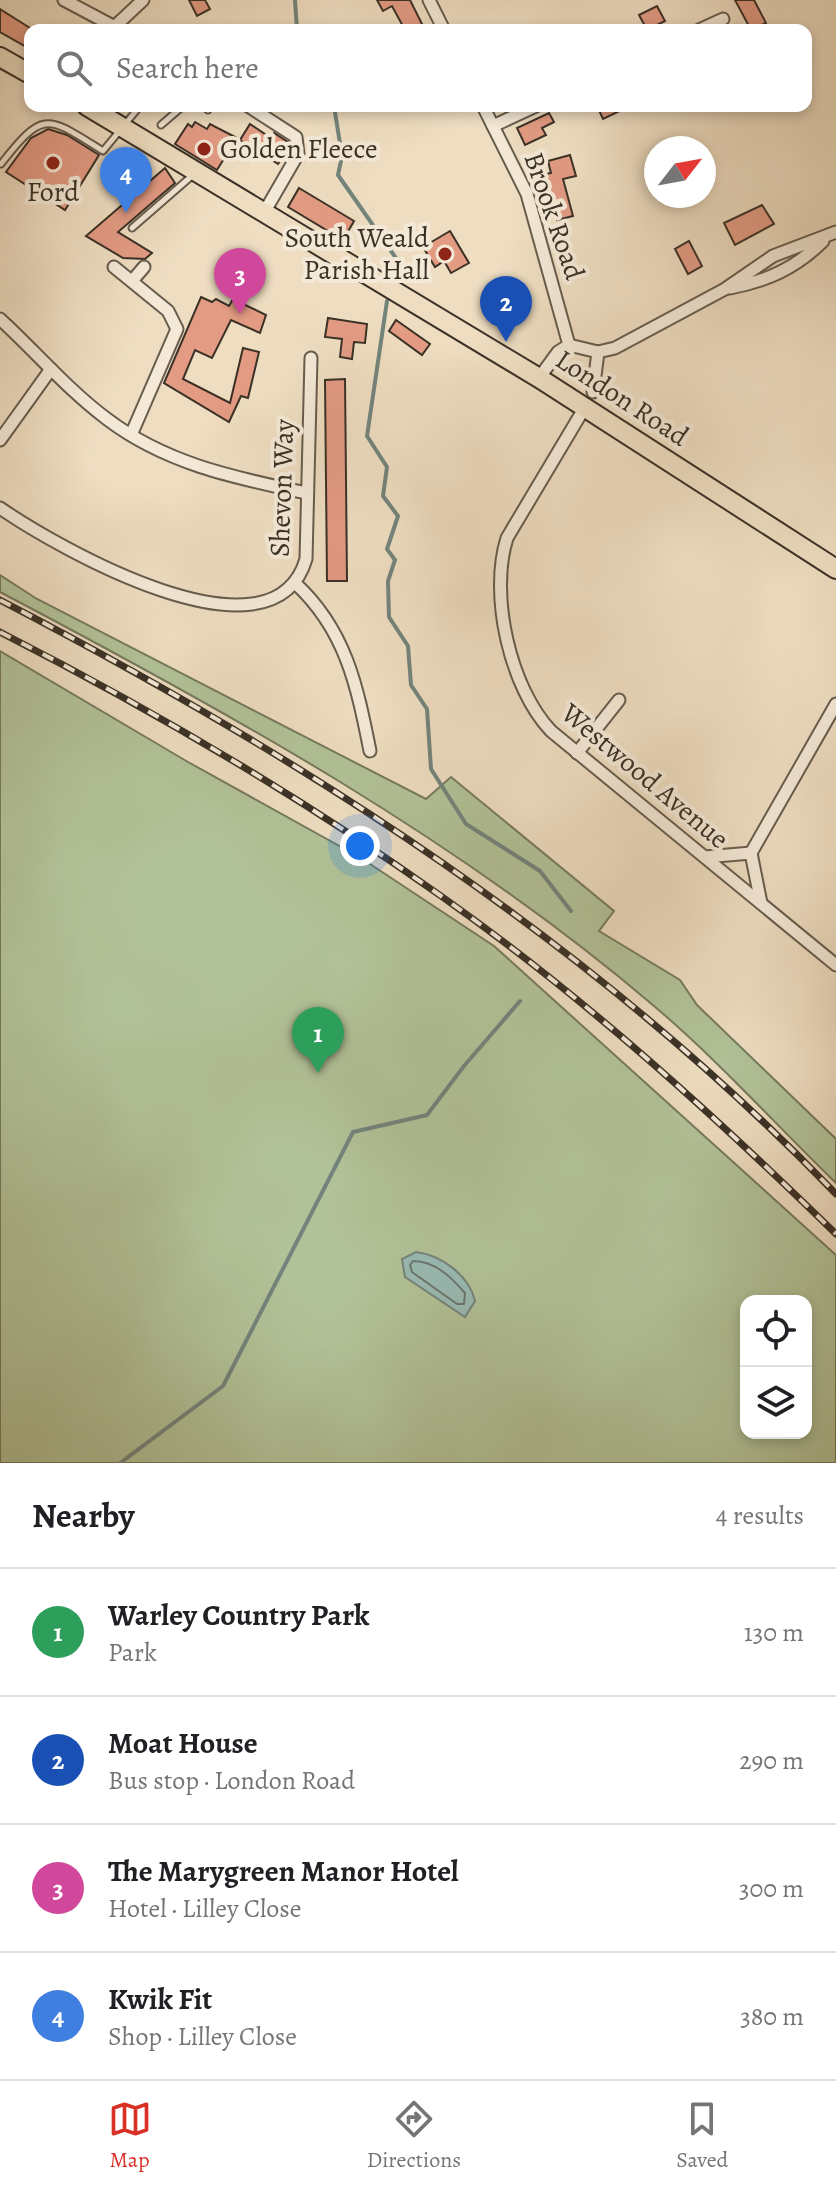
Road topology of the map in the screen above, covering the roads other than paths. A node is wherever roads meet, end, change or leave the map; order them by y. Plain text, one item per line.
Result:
1 (64, 0) edge
2 (143, 0) edge
3 (429, 0) edge
4 (723, 19) dead end
5 (105, 24) edge
6 (116, 24) edge
7 (441, 24) edge
8 (712, 24) edge
9 (0, 57) edge
10 (24, 71) edge
11 (98, 112) edge
12 (134, 112) edge
13 (176, 112) edge
14 (257, 112) edge
15 (486, 112) edge
16 (523, 112) edge
17 (121, 125) junction
18 (161, 125) dead end
19 (493, 126) junction
20 (1, 164) edge
21 (197, 170) junction
22 (265, 211) junction
23 (132, 228) dead end
24 (831, 235) edge
25 (114, 267) dead end
26 (144, 267) dead end
27 (132, 281) junction
28 (725, 289) junction
29 (0, 319) edge
30 (569, 345) junction
31 (598, 352) junction
32 (311, 358) dead end
33 (51, 369) junction
34 (539, 378) junction
35 (589, 399) junction
36 (131, 435) junction
37 (0, 440) edge
38 (306, 493) junction
39 (0, 508) edge
40 (836, 569) edge
41 (295, 583) junction
42 (619, 700) dead end
43 (836, 704) edge
44 (370, 751) dead end
45 (577, 753) junction
46 (751, 853) junction
47 (705, 857) junction
48 (761, 903) junction
49 (834, 959) edge

1 - 5 street
2 - 6 street
3 - 7 street
4 - 8 street
9 - 10 main road
11 - 17 main road, London Road
12 - 17 lane
13 - 18 lane
14 - 22 street
15 - 19 street, Brook Road
16 - 19 street
17 - 20 lane
17 - 21 main road, London Road
19 - 30 street, Brook Road
21 - 22 main road, London Road
21 - 23 lane
22 - 34 main road, London Road
24 - 28 street
24 - 28 street
25 - 27 street
26 - 27 street
27 - 36 street
28 - 31 street
29 - 33 street
30 - 31 street
30 - 34 street
31 - 35 street
32 - 38 street, Shevon Way
33 - 36 street
33 - 37 street
34 - 35 main road, London Road
35 - 40 main road, London Road
35 - 45 street, Westwood Avenue
36 - 38 street
38 - 41 street, Shevon Way
39 - 41 street, Shevon Way
41 - 44 street
42 - 45 street
43 - 46 street
45 - 47 street, Westwood Avenue
46 - 47 street
46 - 48 street
47 - 48 street, Westwood Avenue
48 - 49 street, Westwood Avenue

